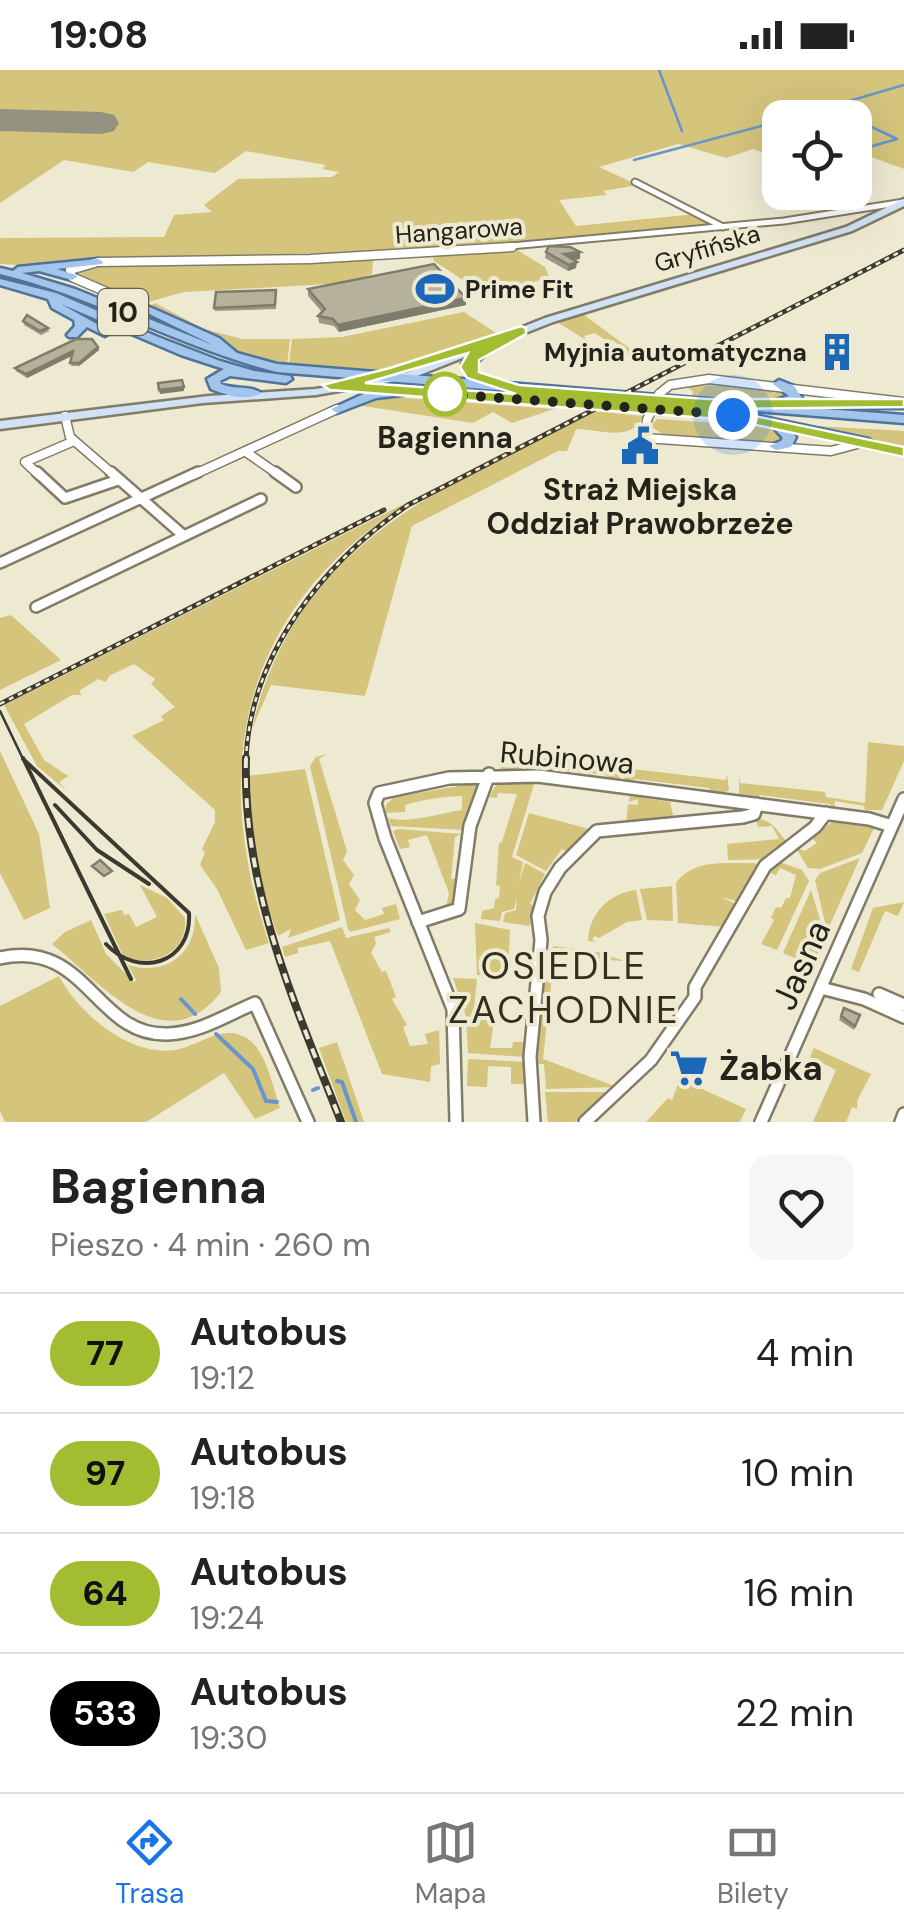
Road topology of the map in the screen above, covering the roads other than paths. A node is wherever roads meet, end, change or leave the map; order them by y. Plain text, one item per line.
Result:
1 (635, 182) dead end
2 (904, 202) edge
3 (872, 208) edge
4 (859, 210) joint
5 (874, 218) junction
6 (723, 227) junction
7 (98, 262) junction
8 (34, 269) junction
9 (0, 270) edge
10 (72, 277) junction
11 (0, 282) edge
12 (52, 295) junction
13 (141, 307) joint
14 (80, 319) junction
15 (128, 329) junction
16 (521, 331) junction
17 (105, 332) dead end
18 (73, 335) edge
19 (128, 344) dead end
20 (490, 346) junction
21 (244, 360) junction
22 (369, 378) junction
23 (286, 379) junction
24 (390, 380) junction
25 (779, 384) junction
26 (330, 385) junction
27 (356, 387) junction
28 (518, 390) junction
29 (406, 391) junction
30 (814, 392) junction
31 (254, 394) junction
32 (796, 398) junction
33 (204, 400) junction
34 (904, 403) edge
35 (707, 404) junction
36 (777, 404) junction
37 (337, 410) joint
38 (733, 415) junction
39 (65, 416) junction
40 (904, 419) edge
41 (769, 422) junction
42 (0, 424) edge
43 (904, 428) edge
44 (74, 440) junction
45 (868, 444) junction
46 (776, 446) junction
47 (246, 452) junction
48 (904, 452) edge
49 (118, 480) junction
50 (296, 487) dead end
51 (141, 499) junction
52 (261, 499) dead end
53 (184, 536) junction
54 (0, 562) edge
55 (36, 607) dead end
56 (490, 774) junction
57 (904, 798) edge
58 (757, 804) junction
59 (826, 813) junction
60 (891, 828) junction
61 (904, 836) edge
62 (418, 922) junction
63 (540, 930) joint
64 (6, 956) edge
65 (821, 988) junction
66 (879, 994) dead end
67 (904, 1005) edge
68 (904, 1017) edge
69 (904, 1114) edge
70 (308, 1122) edge
71 (456, 1122) edge
72 (534, 1122) edge
73 (585, 1122) edge
74 (761, 1122) edge
75 (900, 1122) edge

1 - 6 street
2 - 3 street, Hangarowa
2 - 5 street, Gryfińska
4 - 5 street
4 - 6 street, Hangarowa
5 - 16 street, Gryfińska
6 - 7 street, Hangarowa
7 - 8 main road
7 - 10 street, Hangarowa
8 - 9 main road
8 - 10 main road
9 - 21 main road, 10
10 - 13 street
11 - 12 main road, 10
12 - 14 main road
12 - 15 main road, 10
13 - 21 main road
14 - 17 main road
14 - 18 main road
15 - 19 main road
15 - 23 main road, 10
16 - 20 street, Gryfińska
16 - 22 street, Gryfińska
20 - 24 street, Gryfińska
20 - 28 main road
21 - 22 main road, 10
22 - 24 main road, 10
22 - 26 street, Gryfińska
23 - 26 main road, 10
23 - 31 main road
24 - 27 street, Gryfińska
24 - 28 main road, 10
25 - 30 street
25 - 32 main road
25 - 46 street, bridge
26 - 27 main road, 10
26 - 31 street, Gryfińska
27 - 29 main road, 10
27 - 33 street, Gryfińska
28 - 35 main road, 10
29 - 37 main road
29 - 38 main road, 10
30 - 32 main road
30 - 34 street
31 - 33 street, Gryfińska
32 - 36 main road
33 - 39 street, Gryfińska
34 - 36 main road
35 - 36 main road
35 - 40 main road, 10
37 - 47 street
38 - 41 main road
38 - 43 main road, 10
39 - 42 street, Gryfińska
39 - 44 street
41 - 45 main road
41 - 46 main road
44 - 49 street
44 - 49 street
45 - 46 street
45 - 48 street
47 - 50 street
47 - 51 street
49 - 51 street
51 - 53 street
51 - 54 street
52 - 53 street
53 - 55 street
56 - 58 street, Rubinowa
56 - 62 street
56 - 62 street, Rubinowa
57 - 60 street, Jasna
58 - 59 street, Rubinowa
58 - 63 street, Rubinowa
59 - 60 street, Rubinowa
59 - 73 street
60 - 61 street
60 - 65 street, Jasna
62 - 71 street
63 - 72 street
64 - 70 street
65 - 68 street
65 - 74 street, Jasna
66 - 67 street
69 - 75 street

